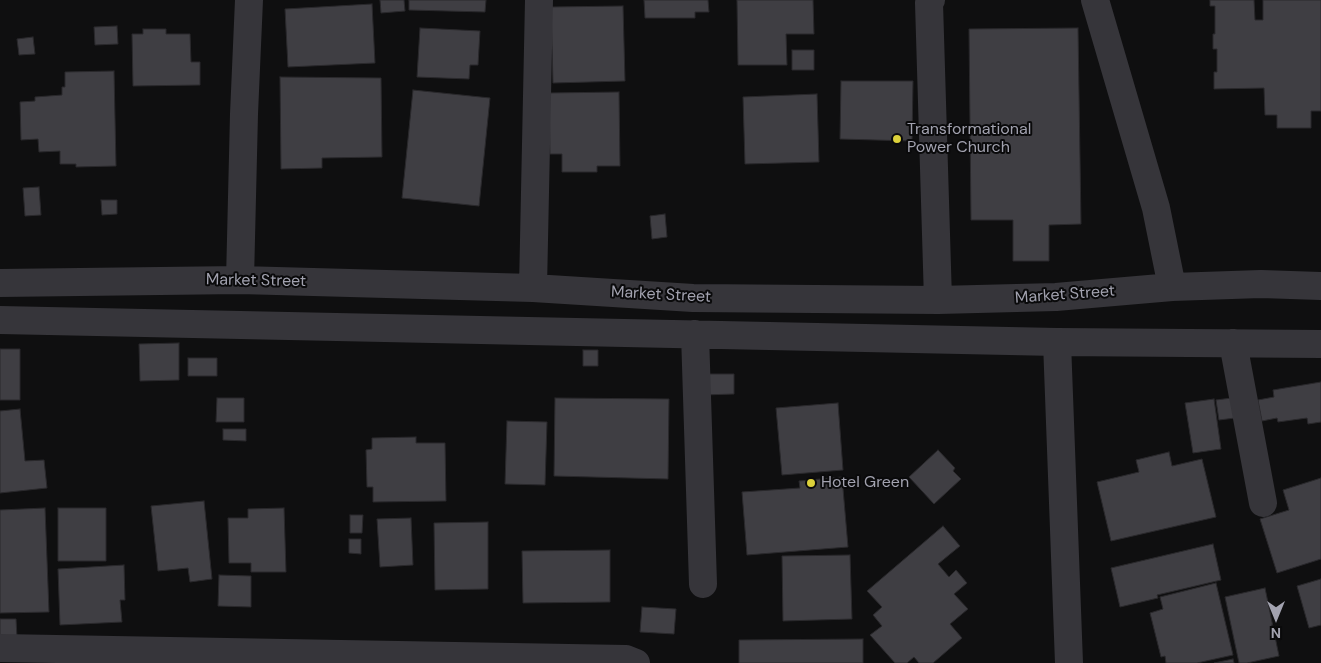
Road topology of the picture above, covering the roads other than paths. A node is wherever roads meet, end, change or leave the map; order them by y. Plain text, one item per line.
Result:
1 (249, 0) edge
2 (539, 0) edge
3 (931, 0) edge
4 (1095, 0) edge
5 (240, 280) junction
6 (0, 282) edge
7 (1321, 286) edge
8 (1172, 287) junction
9 (533, 288) junction
10 (938, 300) junction
11 (0, 320) edge
12 (695, 334) junction
13 (1057, 342) junction
14 (1233, 343) junction
15 (1321, 344) edge
16 (1263, 503) dead end
17 (703, 584) dead end
18 (0, 648) edge
19 (636, 663) edge
20 (1069, 663) edge

1 - 5 street
2 - 9 street
3 - 10 street
4 - 8 street
5 - 6 street, Market Street
5 - 9 street, Market Street
7 - 8 street, Market Street
8 - 10 street, Market Street
9 - 10 street, Market Street
11 - 12 street
12 - 13 street
12 - 17 street
13 - 14 street
13 - 20 street
14 - 15 street
14 - 16 street
18 - 19 street

